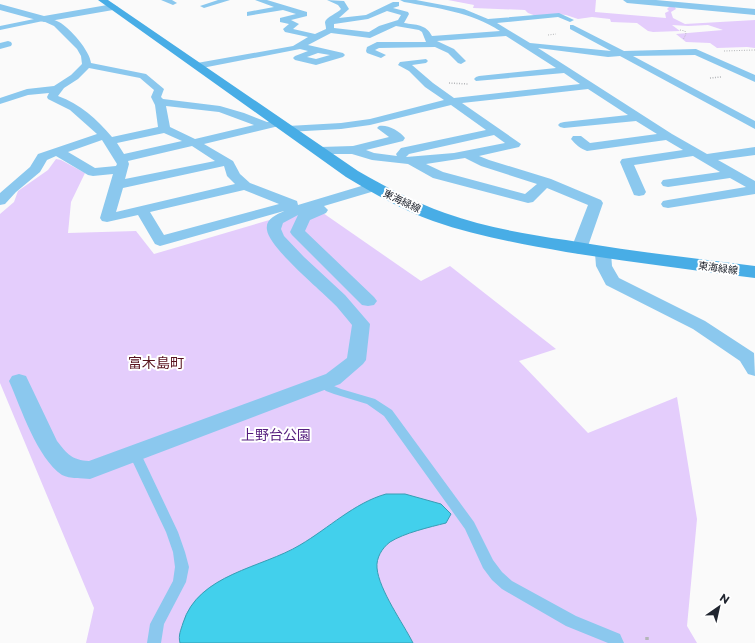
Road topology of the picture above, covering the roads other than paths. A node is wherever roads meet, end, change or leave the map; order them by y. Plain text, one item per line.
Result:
1 (165, 0) edge
2 (226, 0) edge
3 (259, 0) edge
4 (331, 0) edge
5 (404, 0) edge
6 (627, 0) edge
7 (173, 3) dead end
8 (108, 4) edge
9 (204, 6) dead end
10 (0, 7) edge
11 (281, 7) junction
12 (366, 9) dead end
13 (384, 10) junction
14 (755, 12) edge
15 (250, 14) dead end
16 (44, 19) junction
17 (485, 20) junction
18 (461, 21) dead end
19 (397, 24) junction
20 (329, 26) junction
21 (0, 28) edge
22 (509, 33) junction
23 (314, 36) junction
24 (432, 41) junction
25 (304, 44) junction
26 (527, 45) junction
27 (317, 50) dead end
28 (621, 53) junction
29 (381, 55) dead end
30 (423, 61) dead end
31 (461, 62) dead end
32 (87, 65) junction
33 (197, 66) junction
34 (567, 70) junction
35 (478, 78) road end
36 (755, 79) edge
37 (589, 86) junction
38 (56, 89) junction
39 (0, 101) edge
40 (452, 101) junction
41 (161, 102) junction
42 (638, 117) junction
43 (564, 125) dead end
44 (278, 126) junction
45 (755, 126) edge
46 (383, 128) dead end
47 (165, 129) junction
48 (496, 132) junction
49 (668, 136) junction
50 (106, 138) junction
51 (577, 139) dead end
52 (193, 142) junction
53 (353, 150) junction
54 (320, 151) junction
55 (755, 151) edge
56 (58, 152) junction
57 (468, 155) junction
58 (699, 155) junction
59 (403, 160) junction
60 (226, 162) junction
61 (121, 164) junction
62 (732, 174) junction
63 (546, 182) junction
64 (668, 183) dead end
65 (116, 185) junction
66 (245, 186) junction
67 (377, 189) junction
68 (755, 189) edge
69 (639, 192) dead end
70 (0, 201) edge
71 (668, 204) dead end
72 (142, 210) junction
73 (579, 248) junction
74 (603, 253) junction
75 (755, 272) edge
76 (368, 301) dead end
77 (755, 370) edge
78 (20, 381) dead end
79 (322, 384) junction
80 (135, 454) junction
81 (154, 643) edge
82 (617, 643) edge

1 - 7 street
2 - 9 street
3 - 11 street
4 - 20 street
5 - 13 street
5 - 17 street
6 - 14 street
8 - 16 street
8 - 33 main road, 東海緑線
10 - 16 street
11 - 15 street
11 - 23 street
12 - 13 street
13 - 19 street
13 - 20 street
16 - 21 street
16 - 32 street
17 - 18 street
17 - 22 street
17 - 28 street
19 - 20 street
19 - 24 street
20 - 23 street
22 - 24 street
22 - 26 street
23 - 25 street
24 - 29 street
24 - 31 street
25 - 27 street
25 - 33 street
26 - 28 street
26 - 34 street
28 - 36 street
28 - 45 street
30 - 40 street
32 - 38 street
32 - 41 street
33 - 44 main road, 東海緑線
34 - 35 street
34 - 37 street
37 - 40 street
37 - 42 street
38 - 39 street
38 - 50 street
40 - 44 street
40 - 48 street
41 - 44 street
41 - 47 street
42 - 43 street
42 - 49 street
44 - 52 street
44 - 54 main road, 東海緑線
46 - 53 street
47 - 50 street
47 - 52 street
48 - 57 street
48 - 59 street
49 - 51 street
49 - 58 street
50 - 56 street
50 - 61 street
52 - 60 street
52 - 61 street
53 - 54 street
53 - 59 street
54 - 67 main road, 東海緑線
55 - 58 street
56 - 61 street
56 - 70 street
57 - 59 street
57 - 63 street
58 - 62 street
58 - 69 street
59 - 63 street
60 - 65 street
60 - 66 street
61 - 65 street
62 - 64 street
62 - 68 street
63 - 73 street
65 - 72 street
66 - 72 street
66 - 72 street
67 - 73 main road, 東海緑線
67 - 76 street
67 - 79 street
68 - 71 street
73 - 74 main road, 東海緑線
74 - 75 main road, 東海緑線
74 - 77 street
78 - 80 street
79 - 80 street
79 - 82 lane
80 - 81 lane

